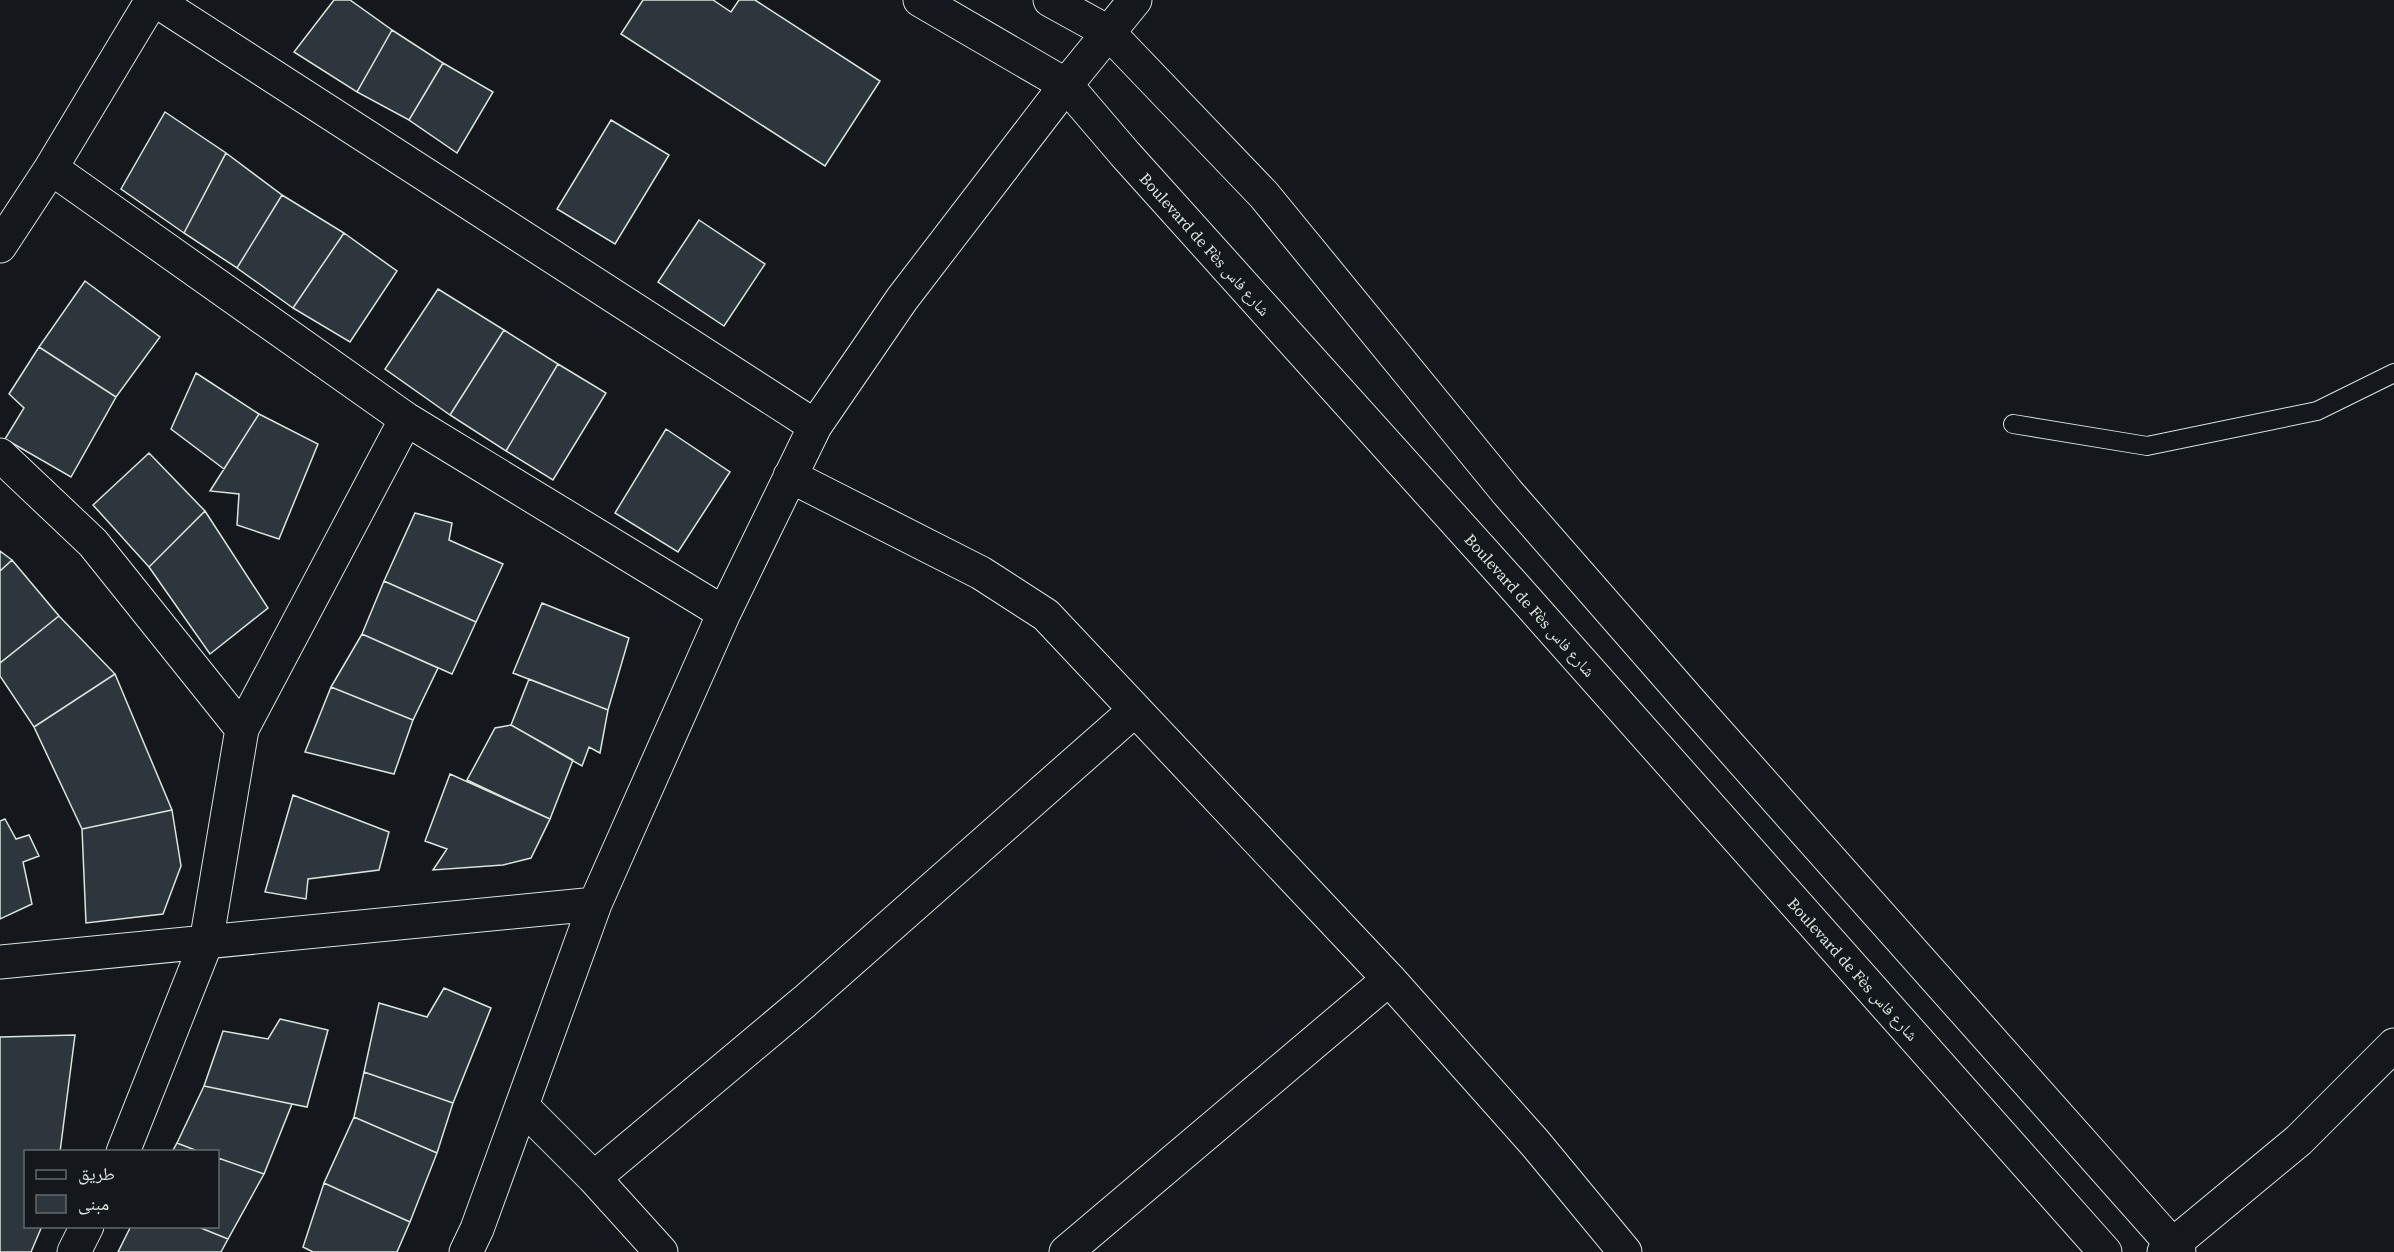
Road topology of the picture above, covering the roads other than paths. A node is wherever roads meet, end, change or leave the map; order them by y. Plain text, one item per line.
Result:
1 (154, 0) edge
2 (920, 0) edge
3 (1050, 0) edge
4 (1135, 0) edge
5 (1108, 32) junction
6 (1066, 86) junction
7 (51, 168) junction
8 (0, 246) edge
9 (2394, 373) edge
10 (406, 419) junction
11 (2013, 424) dead end
12 (815, 426) junction
13 (0, 455) edge
14 (790, 476) junction
15 (724, 613) junction
16 (1135, 711) junction
17 (242, 729) junction
18 (595, 904) junction
19 (206, 943) junction
20 (0, 962) edge
21 (1389, 979) junction
22 (2394, 1045) edge
23 (522, 1106) junction
24 (124, 1150) edge
25 (594, 1178) junction
26 (86, 1228) edge
27 (1609, 1247) edge
28 (2172, 1250) edge
29 (74, 1252) edge
30 (466, 1252) edge
31 (661, 1252) edge
32 (1066, 1252) edge
33 (2105, 1252) edge

1 - 7 street
1 - 12 street
2 - 6 street, Boulevard de Fès شارع فاس
3 - 5 street
4 - 5 street
5 - 6 street
5 - 28 street
6 - 12 street
6 - 33 street, Boulevard de Fès شارع فاس
7 - 8 street
7 - 10 street
9 - 11 lane
10 - 15 street
10 - 17 street
12 - 14 street
13 - 17 street
14 - 15 street
14 - 16 street
15 - 18 street
16 - 21 street
16 - 25 street
17 - 19 street
18 - 19 street
18 - 23 street
19 - 20 street
19 - 24 street
21 - 27 street
21 - 32 street
22 - 28 street
23 - 25 street
23 - 30 street
25 - 31 street
26 - 29 street

